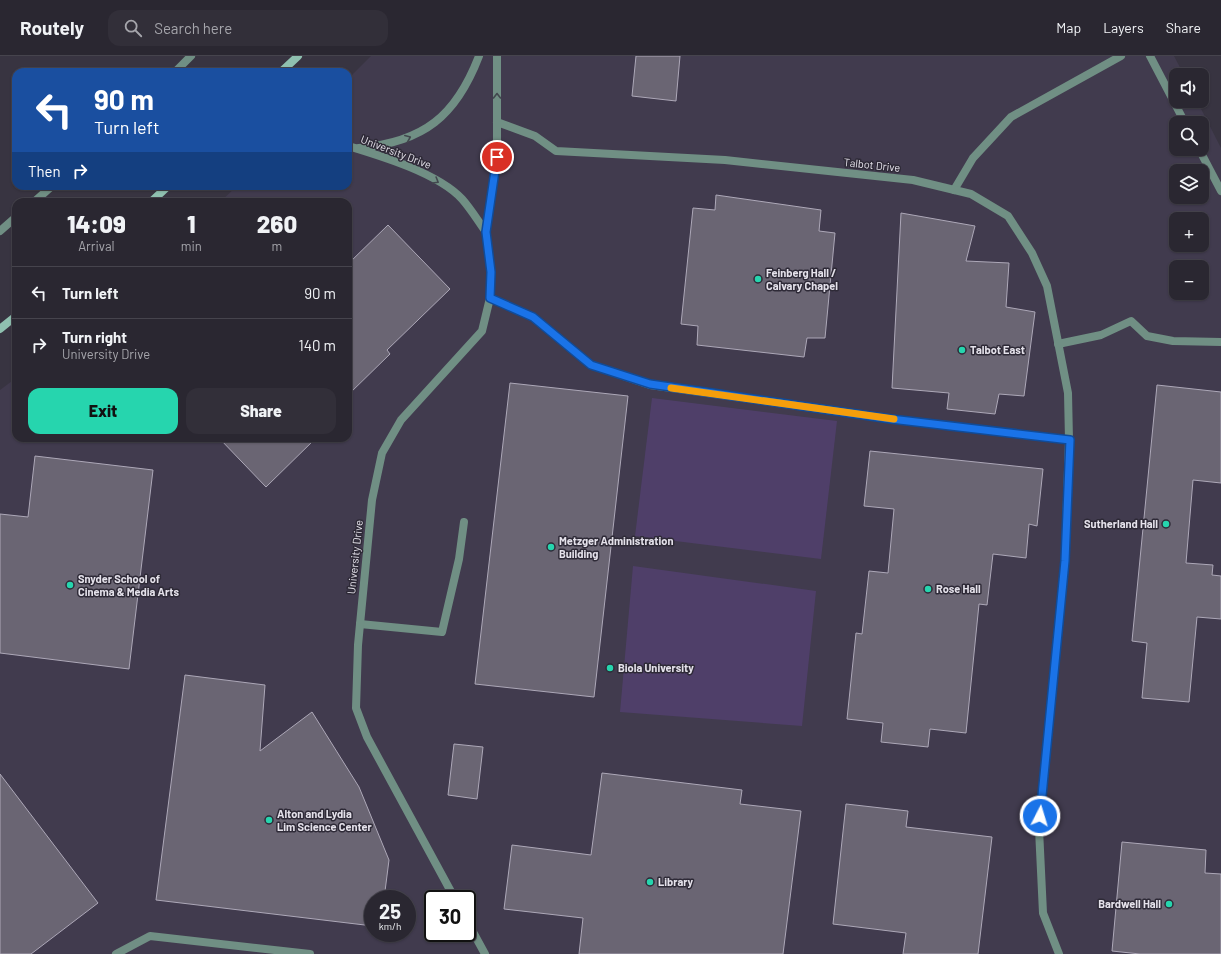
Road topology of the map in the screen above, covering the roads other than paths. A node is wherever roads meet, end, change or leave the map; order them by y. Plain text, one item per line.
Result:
1 (191, 56) edge
2 (298, 56) edge
3 (479, 56) edge
4 (498, 56) edge
5 (1121, 56) edge
6 (1150, 56) edge
7 (179, 68) edge
8 (286, 68) edge
9 (1181, 116) edge
10 (497, 122) junction
11 (352, 147) edge
12 (1203, 156) edge
13 (48, 190) edge
14 (164, 190) edge
15 (954, 190) junction
16 (1221, 191) edge
17 (38, 198) edge
18 (155, 198) edge
19 (12, 220) edge
20 (0, 231) edge
21 (486, 232) junction
22 (490, 298) junction
23 (12, 319) edge
24 (0, 329) edge
25 (1221, 342) edge
26 (1058, 344) junction
27 (1070, 440) junction
28 (464, 522) dead end
29 (360, 624) junction
30 (450, 890) edge
31 (476, 938) edge
32 (116, 954) edge
33 (310, 954) edge
34 (485, 954) edge
35 (1059, 954) edge

1 - 7 street
2 - 8 street
11 -> 3 street
10 -> 4 street, University Drive
5 - 15 street
6 - 9 street
10 - 15 street, Talbot Drive
10 - 21 street, University Drive
11 -> 21 street, University Drive
12 - 16 street
13 - 17 street
14 - 18 street
15 - 26 street, Talbot Drive
19 - 20 street
21 - 22 street, University Drive
22 - 27 street
22 - 29 street, University Drive
23 - 24 street
25 - 26 street
26 - 27 street, Talbot Drive
27 - 35 street, Talbot Drive
28 - 29 street
29 - 30 street, University Drive
31 - 34 street
32 - 33 street

